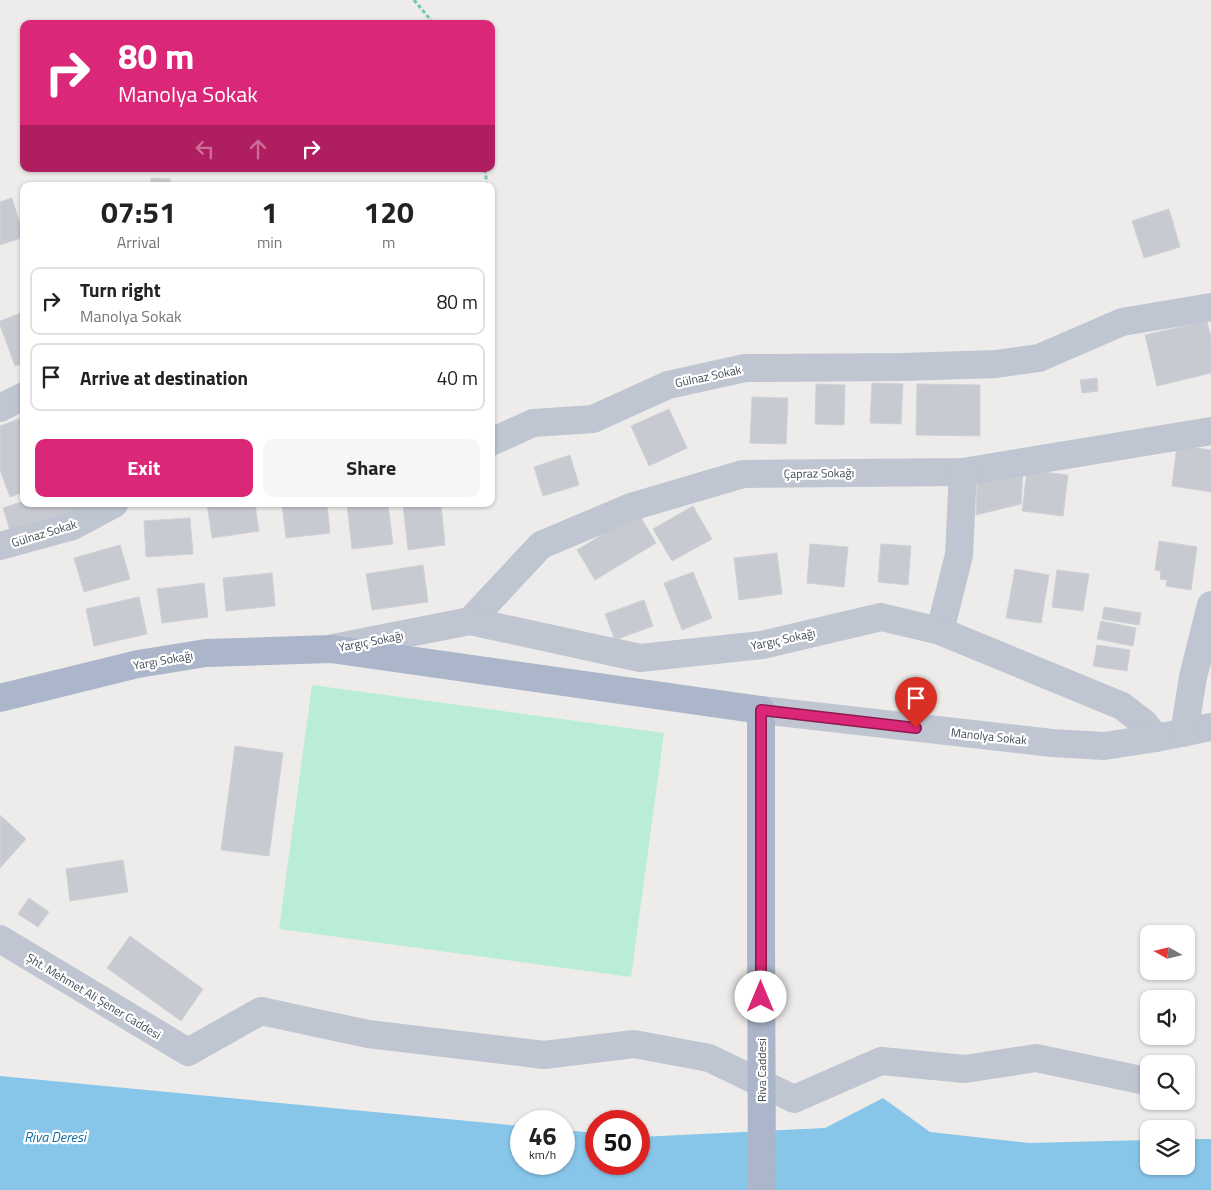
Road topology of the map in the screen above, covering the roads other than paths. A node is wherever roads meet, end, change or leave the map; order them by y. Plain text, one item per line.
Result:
1 (1211, 307) edge
2 (20, 398) edge
3 (0, 408) edge
4 (1211, 430) edge
5 (495, 440) edge
6 (963, 472) junction
7 (108, 507) edge
8 (0, 546) edge
9 (1211, 604) edge
10 (470, 621) junction
11 (940, 631) junction
12 (331, 649) junction
13 (0, 698) edge
14 (761, 710) junction
15 (1211, 727) edge
16 (1184, 733) junction
17 (1156, 738) junction
18 (0, 939) edge
19 (1140, 1080) edge
20 (762, 1190) edge

1 - 5 street, Gülnaz Sokak
2 - 3 street
4 - 6 street, Çapraz Sokağı
6 - 10 street, Çapraz Sokağı
6 - 11 street
7 - 8 street, Gülnaz Sokak
9 - 16 street
10 - 11 street, Yargıç Sokağı
10 - 12 street, Yargıç Sokağı
11 - 17 street, Yargıç Sokağı
12 - 13 main road, Yargı Sokağı
12 - 14 main road, Yargı Sokağı
14 - 17 street, Manolya Sokak
14 - 20 main road, Riva Caddesi, bridge
15 - 16 street
16 - 17 street
18 - 19 street, Şht. Mehmet Ali Şener Caddesi

